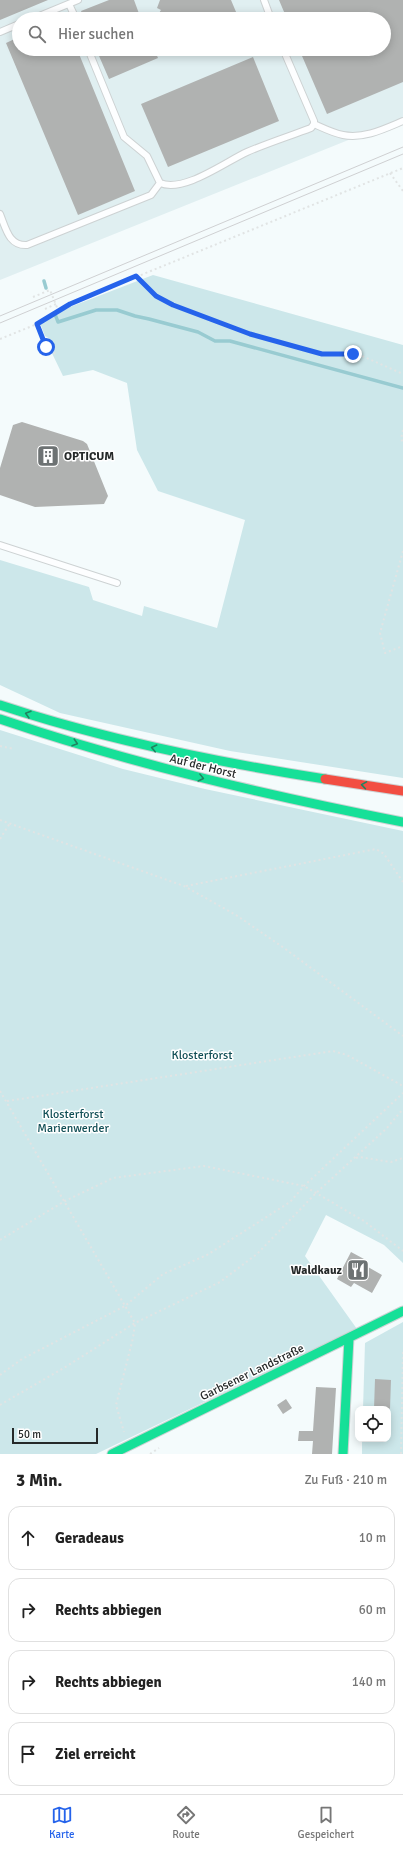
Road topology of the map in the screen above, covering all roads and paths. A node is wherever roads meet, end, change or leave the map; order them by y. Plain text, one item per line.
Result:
1 (78, 0) edge
2 (264, 0) edge
3 (69, 4) junction
4 (49, 12) edge
5 (73, 12) edge
6 (268, 12) edge
7 (12, 27) edge
8 (0, 32) edge
9 (91, 56) edge
10 (286, 56) edge
11 (403, 121) edge
12 (314, 124) junction
13 (403, 168) edge
14 (390, 173) junction
15 (160, 183) junction
16 (403, 191) edge
17 (0, 214) edge
18 (136, 276) junction
19 (34, 297) dead end
20 (56, 304) junction
21 (45, 309) dead end
22 (58, 310) junction
23 (37, 324) junction
24 (0, 339) edge
25 (46, 347) junction
26 (40, 350) dead end
27 (57, 354) dead end
28 (403, 374) edge
29 (403, 430) edge
30 (403, 442) edge
31 (0, 545) edge
32 (403, 551) edge
33 (117, 583) dead end
34 (403, 646) edge
35 (0, 705) edge
36 (0, 719) edge
37 (0, 746) edge
38 (14, 749) dead end
39 (403, 791) edge
40 (0, 820) edge
41 (403, 822) edge
42 (10, 823) junction
43 (0, 839) edge
44 (403, 882) edge
45 (184, 886) junction
46 (403, 1036) edge
47 (403, 1086) edge
48 (0, 1091) edge
49 (403, 1092) edge
50 (7, 1101) junction
51 (403, 1109) edge
52 (403, 1158) edge
53 (353, 1160) junction
54 (304, 1186) junction
55 (316, 1193) junction
56 (65, 1201) junction
57 (0, 1240) edge
58 (403, 1251) edge
59 (125, 1306) junction
60 (403, 1311) edge
61 (134, 1323) junction
62 (349, 1338) junction
63 (403, 1350) edge
64 (0, 1375) edge
65 (0, 1405) edge
66 (128, 1447) junction
67 (112, 1454) edge
68 (342, 1454) edge
69 (401, 1454) edge

1 - 3 lane
2 - 6 lane
3 - 4 lane
3 - 5 lane
7 - 8 lane
9 - 15 lane
10 - 12 lane
11 - 12 lane
12 - 15 lane
13 - 14 path
14 - 16 path
14 - 18 path
15 - 17 lane
18 - 22 path
18 - 28 path
19 - 20 path
20 - 21 path
20 - 22 path
22 - 23 path
23 - 24 path
23 - 25 path
25 - 26 path
25 - 27 path
29 - 30 path
31 - 33 lane
32 - 34 path
39 -> 35 street, Auf der Horst
36 -> 41 street, Auf der Horst
37 - 38 path
40 - 42 path
42 - 43 path
42 - 45 path
44 - 45 path
45 - 46 path
47 - 50 path
48 - 50 path
49 - 54 path
50 - 56 path
51 - 53 path
52 - 53 path
53 - 55 path
54 - 55 path
54 - 56 path
54 - 59 path
55 - 58 path
55 - 61 path
56 - 57 path
56 - 59 path
59 - 61 path
59 - 64 path
60 - 62 street, Garbsener Landstraße
61 - 65 path
61 - 66 path
62 - 66 street, Garbsener Landstraße
62 - 68 street
63 - 69 path
66 - 67 street, Garbsener Landstraße

